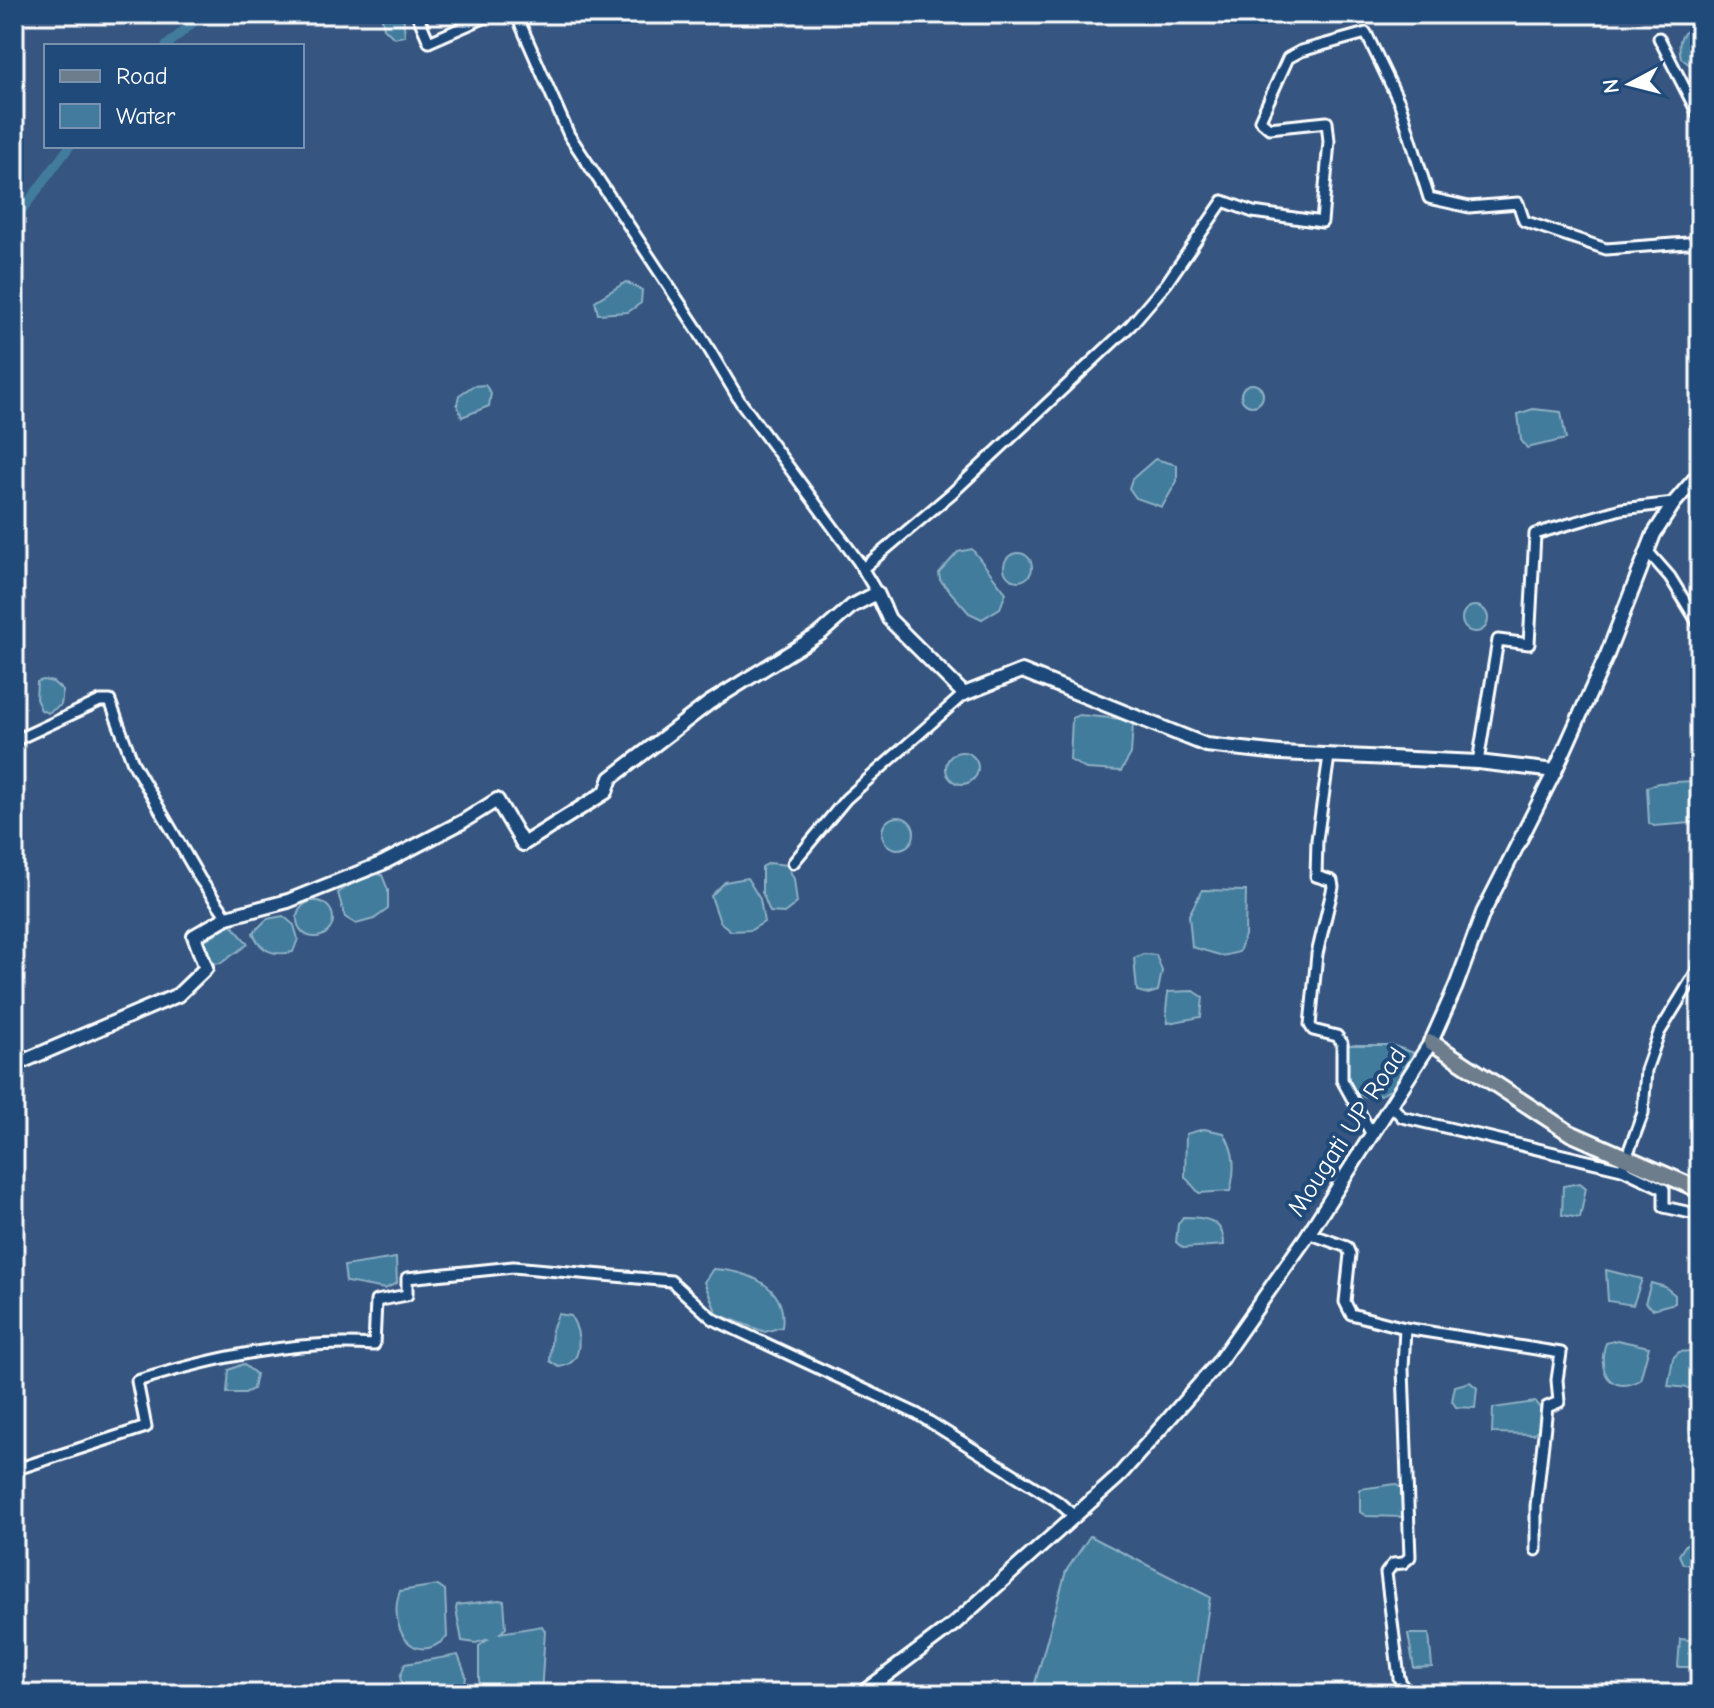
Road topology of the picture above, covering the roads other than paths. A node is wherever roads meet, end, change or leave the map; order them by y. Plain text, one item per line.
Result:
1 (417, 14) edge
2 (493, 14) edge
3 (516, 14) edge
4 (1659, 38) dead end
5 (1700, 118) edge
6 (1700, 242) edge
7 (1700, 473) edge
8 (1674, 503) junction
9 (1649, 553) junction
10 (862, 569) junction
11 (877, 593) junction
12 (1700, 626) edge
13 (964, 694) junction
14 (14, 741) edge
15 (1329, 756) junction
16 (1478, 762) junction
17 (1555, 771) junction
18 (793, 863) dead end
19 (227, 917) junction
20 (1700, 966) edge
21 (1431, 1042) junction
22 (14, 1065) edge
23 (1391, 1105) junction
24 (1371, 1133) junction
25 (1624, 1163) junction
26 (1700, 1190) edge
27 (1700, 1215) edge
28 (1308, 1233) junction
29 (1405, 1328) junction
30 (14, 1457) edge
31 (1073, 1515) junction
32 (1536, 1550) dead end
33 (861, 1694) edge
34 (1405, 1694) edge

1 - 2 street
3 - 10 street
4 - 5 street
6 - 10 street
7 - 8 street, Mougati UP Road
8 - 9 street, Mougati UP Road
8 - 16 street
9 - 12 street
9 - 17 street, Mougati UP Road
10 - 11 street
11 - 13 street
11 - 19 street
13 - 15 street
13 - 18 street
14 - 19 street
15 - 16 street
15 - 24 street
16 - 17 street
17 - 21 street, Mougati UP Road
19 - 22 street
20 - 25 street
21 - 23 street, Mougati UP Road
21 - 25 main road
23 - 24 street, Mougati UP Road
23 - 25 street
24 - 28 street, Mougati UP Road
25 - 26 main road
25 - 27 street
28 - 29 street
28 - 31 street, Mougati UP Road
29 - 32 street
29 - 34 street
30 - 31 street
31 - 33 street, Mougati UP Road

